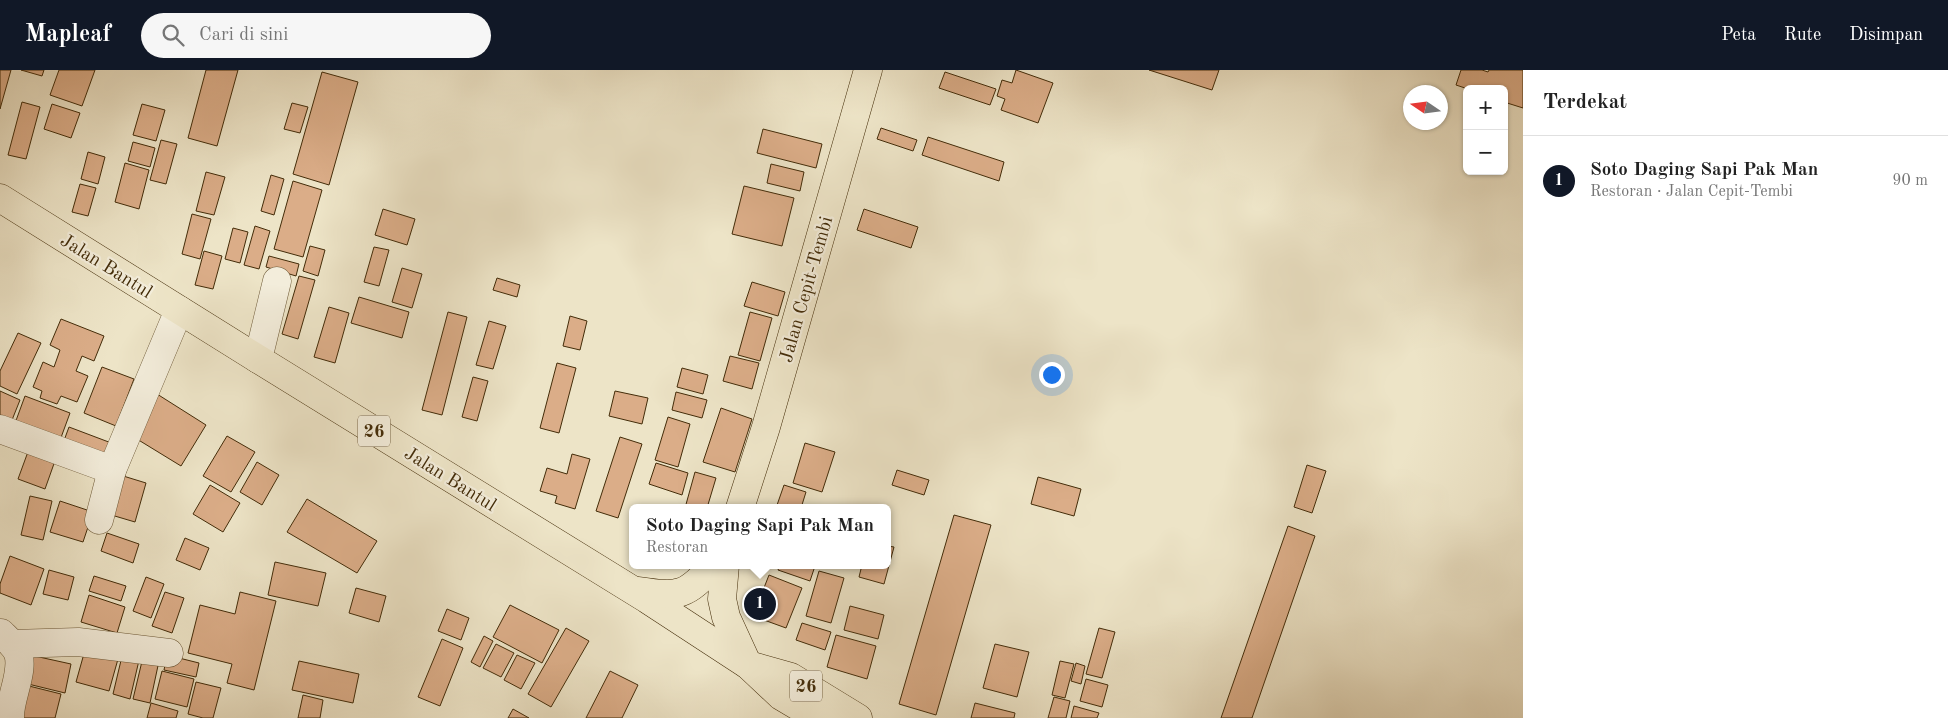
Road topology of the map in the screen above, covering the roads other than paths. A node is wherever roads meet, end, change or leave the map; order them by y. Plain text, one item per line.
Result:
1 (868, 70) edge
2 (0, 198) edge
3 (277, 281) dead end
4 (179, 310) junction
5 (258, 359) junction
6 (0, 429) edge
7 (112, 470) junction
8 (741, 504) edge
9 (100, 520) dead end
10 (710, 569) edge
11 (723, 569) edge
12 (724, 569) edge
13 (632, 590) junction
14 (699, 632) junction
15 (6, 638) edge
16 (169, 653) dead end
17 (748, 665) junction
18 (10, 718) edge
19 (818, 718) edge
20 (858, 718) edge

1 - 8 main road, Jalan Cepit-Tembi
2 - 4 main road, Jalan Bantul / 26
3 - 5 street
4 - 5 main road, Jalan Bantul / 26
4 - 7 street
5 - 13 main road, Jalan Bantul / 26
6 - 7 street
7 - 9 street
10 - 13 main road
11 - 14 main road
12 - 17 main road
13 - 14 main road, Jalan Bantul / 26
14 - 17 main road, Jalan Bantul / 26
15 - 16 street
15 - 18 street
17 - 19 main road, Jalan Bantul / 26
17 - 20 main road, Jalan Bantul / 26

